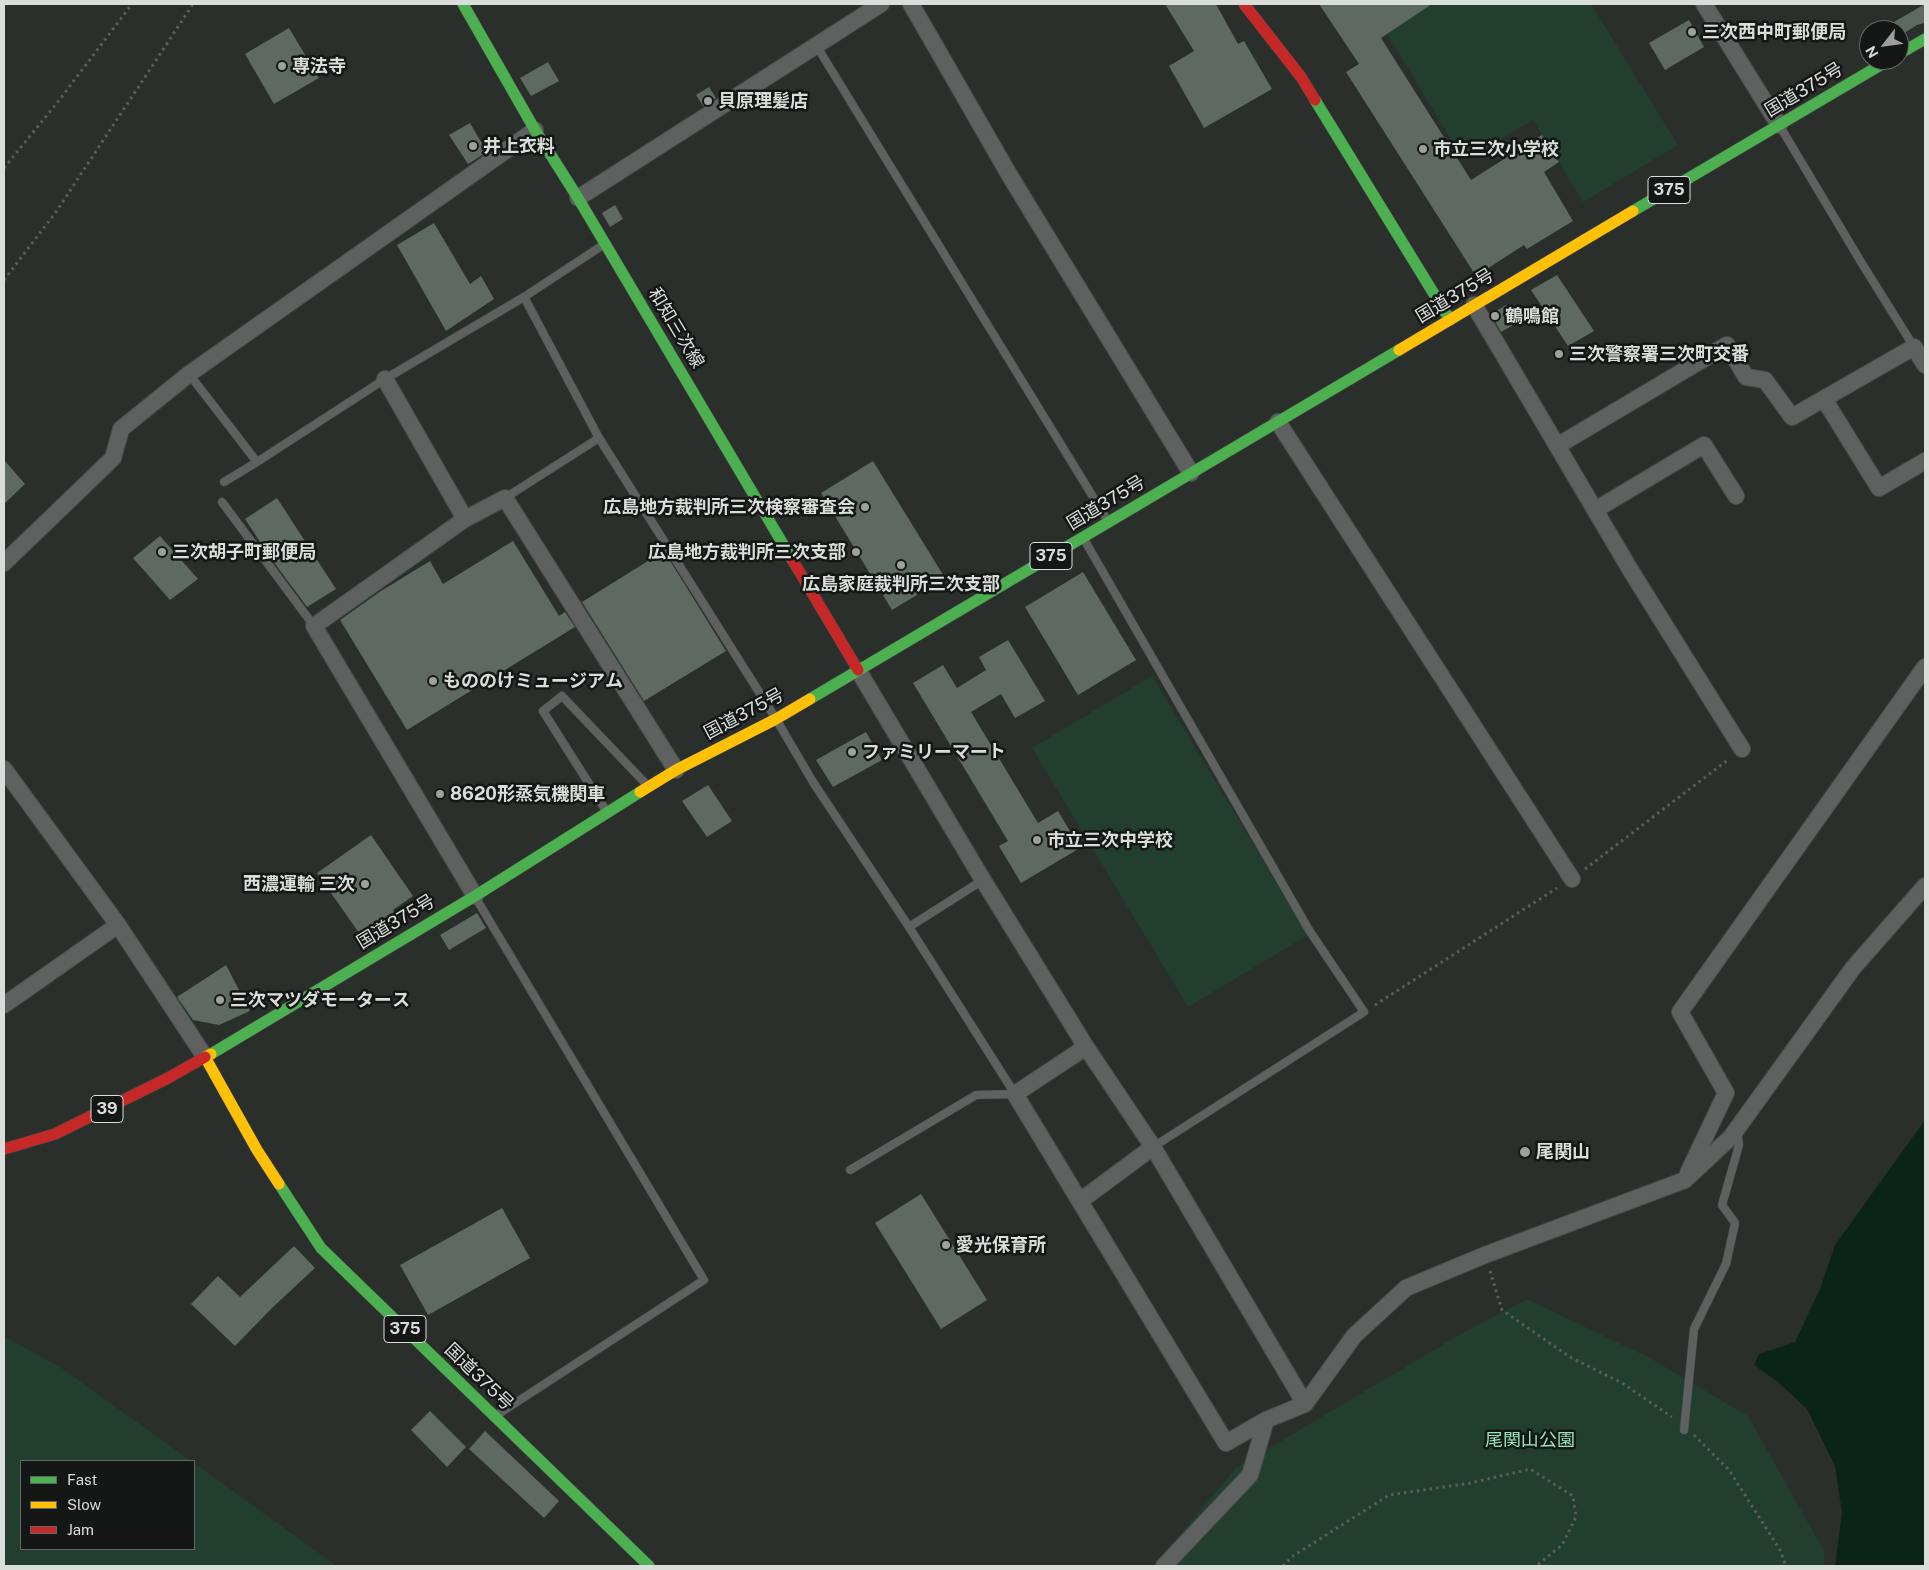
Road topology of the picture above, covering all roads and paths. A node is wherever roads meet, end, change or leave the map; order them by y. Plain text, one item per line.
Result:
1 (132, 4) edge
2 (193, 4) edge
3 (463, 4) edge
4 (881, 4) edge
5 (911, 4) edge
6 (1244, 4) edge
7 (1704, 4) edge
8 (1925, 39) edge
9 (816, 45) junction
10 (1909, 48) edge
11 (1872, 70) edge
12 (1779, 125) junction
13 (535, 130) junction
14 (4, 168) edge
15 (578, 198) junction
16 (605, 244) junction
17 (4, 280) edge
18 (524, 297) junction
19 (1474, 305) junction
20 (1450, 320) junction
21 (1914, 347) junction
22 (1925, 365) edge
23 (189, 374) junction
24 (385, 379) junction
25 (1824, 399) junction
26 (1278, 422) junction
27 (599, 438) junction
28 (1557, 446) junction
29 (1925, 461) edge
30 (257, 462) junction
31 (1191, 473) junction
32 (224, 482) dead end
33 (1736, 496) dead end
34 (505, 498) junction
35 (222, 502) dead end
36 (1595, 510) junction
37 (465, 520) junction
38 (1108, 522) junction
39 (1083, 537) junction
40 (4, 563) edge
41 (314, 626) junction
42 (1925, 667) edge
43 (858, 670) junction
44 (776, 719) junction
45 (1742, 748) joint
46 (4, 769) edge
47 (676, 770) junction
48 (649, 788) junction
49 (608, 813) junction
50 (1572, 879) junction
51 (983, 880) junction
52 (1925, 886) edge
53 (475, 896) junction
54 (118, 925) junction
55 (909, 927) junction
56 (4, 1005) edge
57 (1364, 1012) junction
58 (1086, 1047) junction
59 (205, 1056) junction
60 (1015, 1094) junction
61 (1737, 1128) junction
62 (6, 1145) edge
63 (1153, 1147) junction
64 (850, 1170) dead end
65 (1685, 1180) junction
66 (1080, 1201) junction
67 (1485, 1256) junction
68 (1305, 1404) junction
69 (495, 1417) junction
70 (1266, 1420) junction
71 (1677, 1421) dead end
72 (1688, 1431) joint
73 (649, 1566) edge
74 (1164, 1566) edge
75 (1283, 1566) edge
76 (1536, 1566) edge
77 (1786, 1566) edge

1 - 14 path
2 - 17 path
3 - 13 main road, 和知三次線
4 - 9 street
5 - 31 street
6 - 20 main road
7 - 12 street
8 - 10 main road
9 - 15 street
9 - 38 lane
11 - 12 main road, 国道375号 / 375
12 - 19 main road, 国道375号 / 375
12 - 21 lane
13 - 15 main road, 和知三次線
13 - 23 street
15 - 16 main road, 和知三次線
16 - 18 lane
16 - 43 main road, 和知三次線
18 - 24 lane
18 - 27 lane
19 - 20 main road, 国道375号 / 375
19 - 28 street
20 - 26 main road, 国道375号 / 375
21 - 22 street
21 - 25 street
23 - 30 lane
23 - 40 street
24 - 30 lane
24 - 37 street
25 - 28 street
25 - 29 street
26 - 31 main road, 国道375号 / 375
26 - 50 street
27 - 34 lane
27 - 44 lane
28 - 36 street
30 - 32 lane
31 - 38 main road, 国道375号 / 375
33 - 36 street
34 - 37 street
34 - 47 street
35 - 41 lane
36 - 45 street
37 - 41 street
38 - 39 main road, 国道375号 / 375
39 - 43 main road, 国道375号 / 375
39 - 57 lane
41 - 53 street
42 - 65 street
43 - 44 main road, 国道375号 / 375
43 - 51 street
44 - 47 main road, 国道375号 / 375
44 - 55 lane
45 - 50 path
46 - 54 street
47 - 48 main road, 国道375号 / 375
48 - 49 main road, 国道375号 / 375
48 - 49 lane
49 - 53 main road, 国道375号 / 375
50 - 57 path
51 - 55 lane
51 - 58 street
52 - 61 street
53 - 59 main road, 国道375号 / 375
53 - 69 lane
54 - 56 street
54 - 59 street
55 - 60 lane
57 - 63 lane
58 - 60 street
58 - 63 street
59 - 62 main road, 39
59 - 69 main road, 国道375号 / 375
60 - 64 lane
60 - 66 street
61 - 65 street
61 - 72 lane
63 - 66 street
63 - 68 street
65 - 67 street
66 - 70 street
67 - 68 street
67 - 71 path
68 - 70 street
69 - 73 main road, 国道375号 / 375
70 - 74 street
72 - 77 path
75 - 76 path

